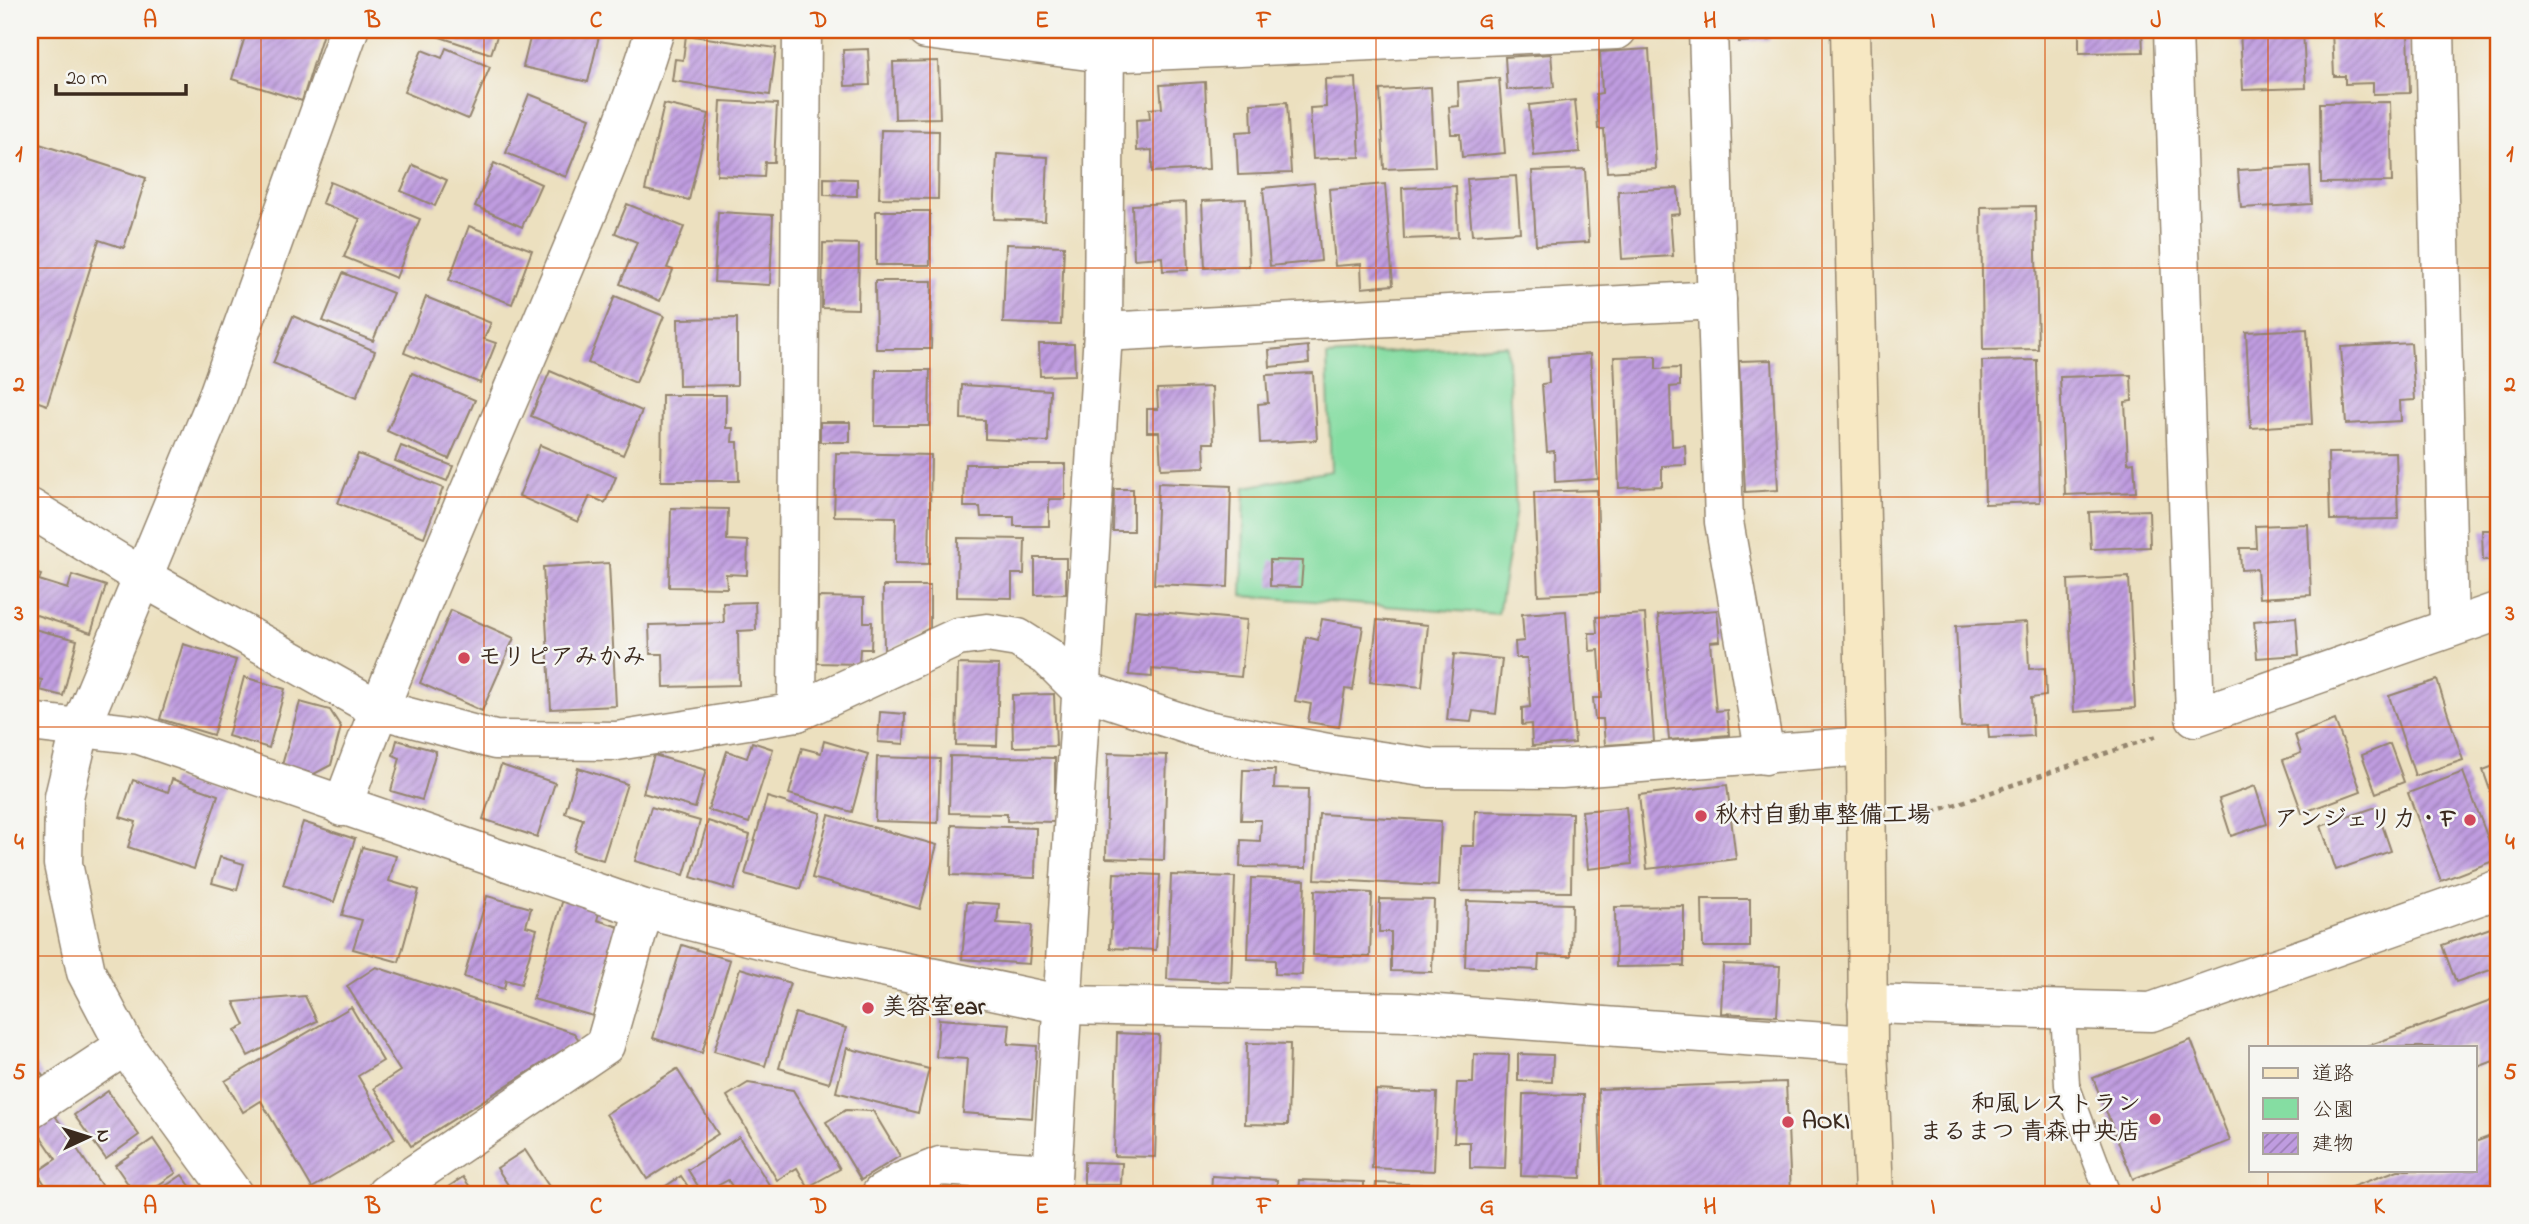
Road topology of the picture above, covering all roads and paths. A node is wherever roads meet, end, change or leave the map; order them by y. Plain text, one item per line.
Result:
1 (349, 30) edge
2 (655, 30) edge
3 (802, 30) edge
4 (926, 30) edge
5 (1616, 30) edge
6 (1708, 30) edge
7 (1850, 30) edge
8 (2173, 30) edge
9 (2435, 30) edge
10 (1105, 41) edge
11 (1717, 300) junction
12 (1103, 332) junction
13 (30, 508) edge
14 (144, 578) junction
15 (2499, 611) edge
16 (2449, 628) junction
17 (1080, 689) junction
18 (378, 709) junction
19 (797, 712) junction
20 (2195, 717) junction
21 (30, 722) edge
22 (80, 726) junction
23 (1866, 746) junction
24 (1765, 755) junction
25 (342, 807) junction
26 (1924, 816) dead end
27 (2499, 889) edge
28 (644, 909) junction
29 (1867, 1004) junction
30 (1064, 1005) junction
31 (2063, 1010) junction
32 (1868, 1045) junction
33 (125, 1046) junction
34 (30, 1109) edge
35 (1051, 1184) edge
36 (233, 1194) edge
37 (386, 1194) edge
38 (881, 1194) edge
39 (1874, 1194) edge
40 (2108, 1194) edge

1 - 14 street
2 - 18 street
3 - 19 street
4 - 10 street
5 - 10 street
6 - 11 street
7 - 23 street
8 - 20 street
9 - 16 street
10 - 12 street
11 - 12 street
11 - 24 street
12 - 17 street
13 - 14 street
14 - 18 street
14 - 22 street
15 - 16 street
16 - 20 street
17 - 19 street
17 - 24 street
17 - 30 street
18 - 19 street
18 - 25 street
20 - 26 path
21 - 22 street
22 - 25 street
22 - 33 street
23 - 24 street
23 - 29 street
25 - 28 street
27 - 31 street
28 - 30 street
28 - 37 street
29 - 31 street
29 - 32 street
30 - 32 street
30 - 35 street
31 - 40 lane
32 - 39 street
33 - 34 street
33 - 36 street
35 - 38 street

